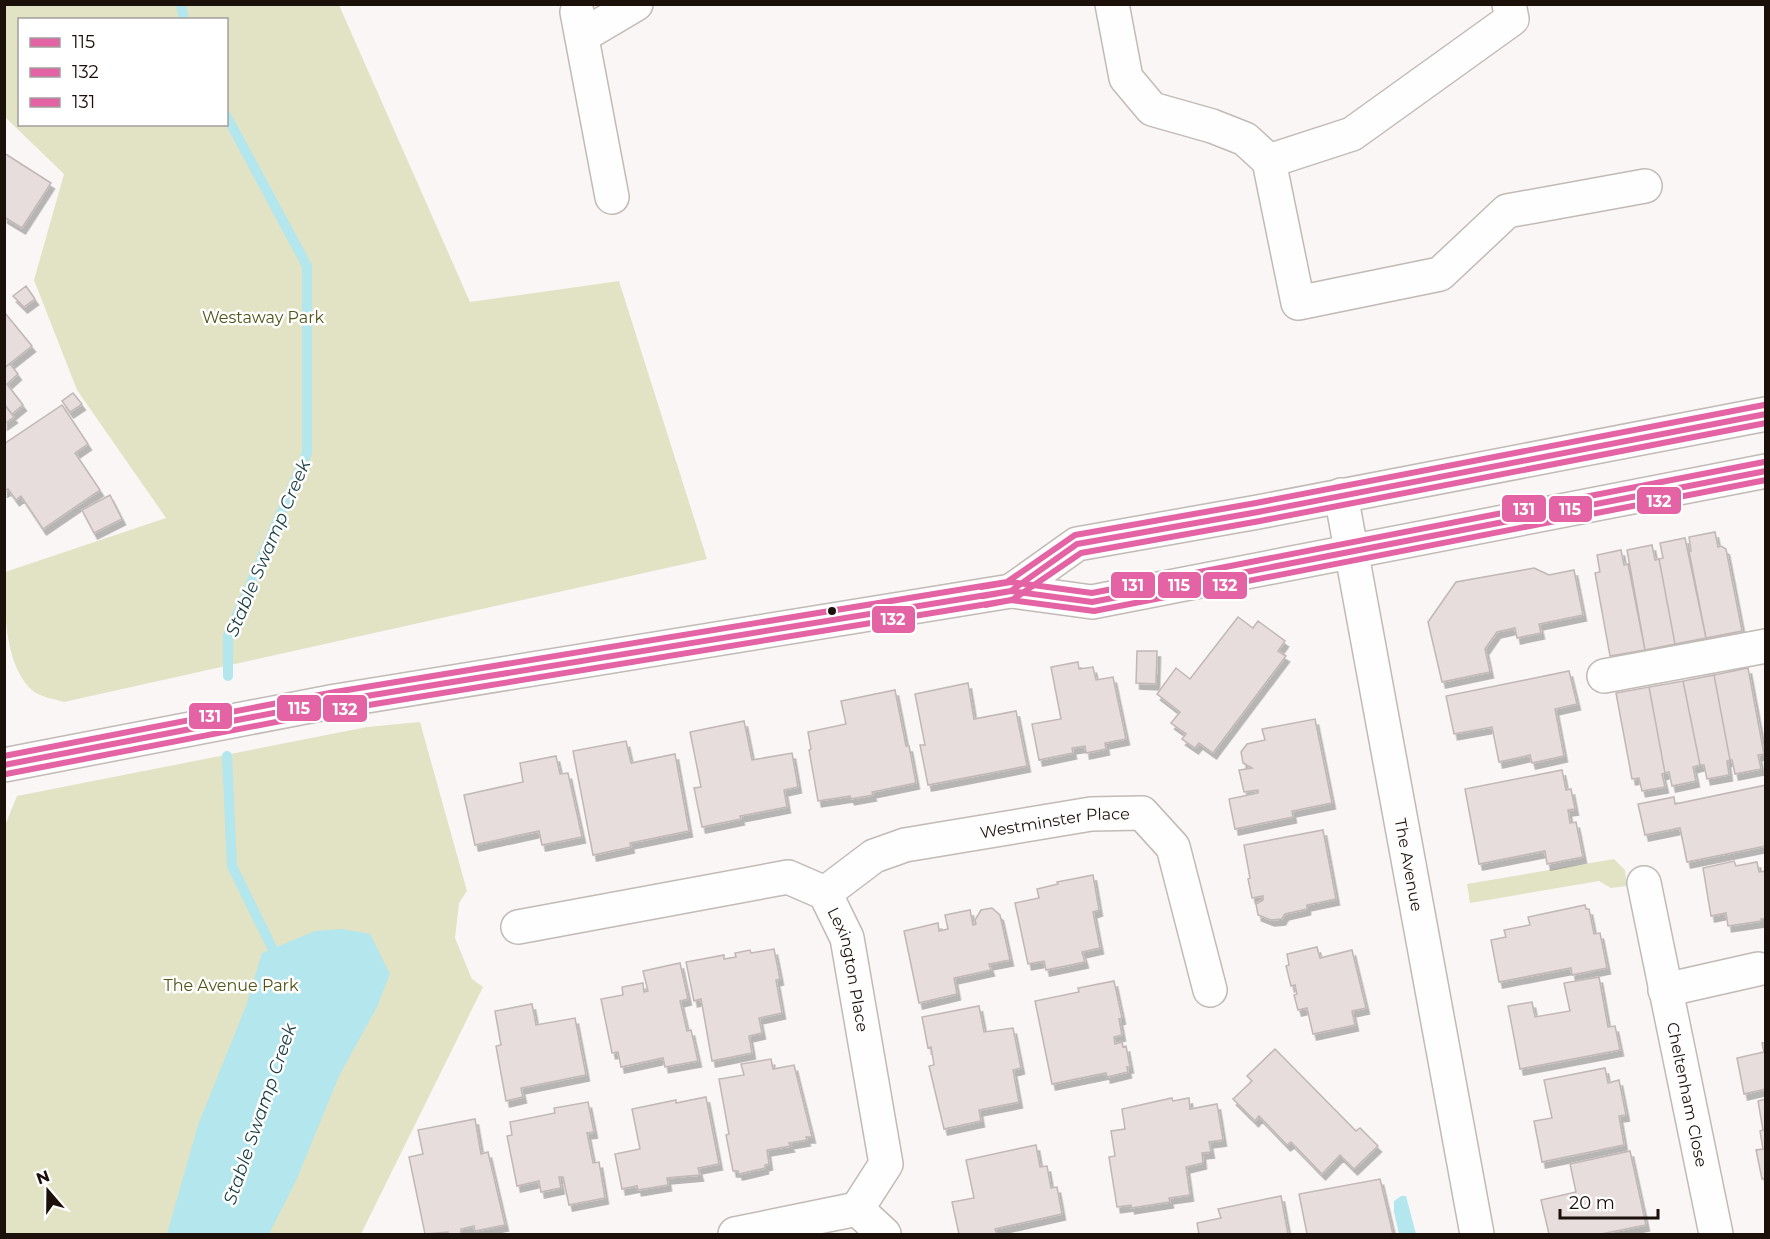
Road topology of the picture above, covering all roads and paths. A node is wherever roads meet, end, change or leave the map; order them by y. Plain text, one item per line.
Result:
1 (636, 4) edge
2 (1112, 4) edge
3 (1509, 4) edge
4 (1269, 161) junction
5 (1645, 186) dead end
6 (612, 197) dead end
7 (1766, 414) edge
8 (1764, 480) edge
9 (1341, 495) junction
10 (1351, 550) junction
11 (1011, 591) junction
12 (1766, 645) edge
13 (1604, 676) dead end
14 (4, 765) edge
15 (1644, 884) dead end
16 (825, 893) junction
17 (518, 927) dead end
18 (1758, 969) dead end
19 (1210, 990) dead end
20 (1665, 990) junction
21 (857, 1209) junction
22 (735, 1234) edge
23 (884, 1234) edge
24 (1477, 1234) edge
25 (1716, 1234) edge

1 - 6 street
2 - 4 street
3 - 4 street
4 - 5 street
7 - 9 street
8 - 10 street
9 - 10 street, The Avenue
9 - 11 street
10 - 11 street
10 - 24 street, The Avenue
11 - 14 street
12 - 13 street
15 - 20 street, Cheltenham Close
16 - 17 street, Lexington Place
16 - 19 street, Westminster Place
16 - 21 street, Lexington Place
18 - 20 street
20 - 25 street, Cheltenham Close
21 - 22 street
21 - 23 street

